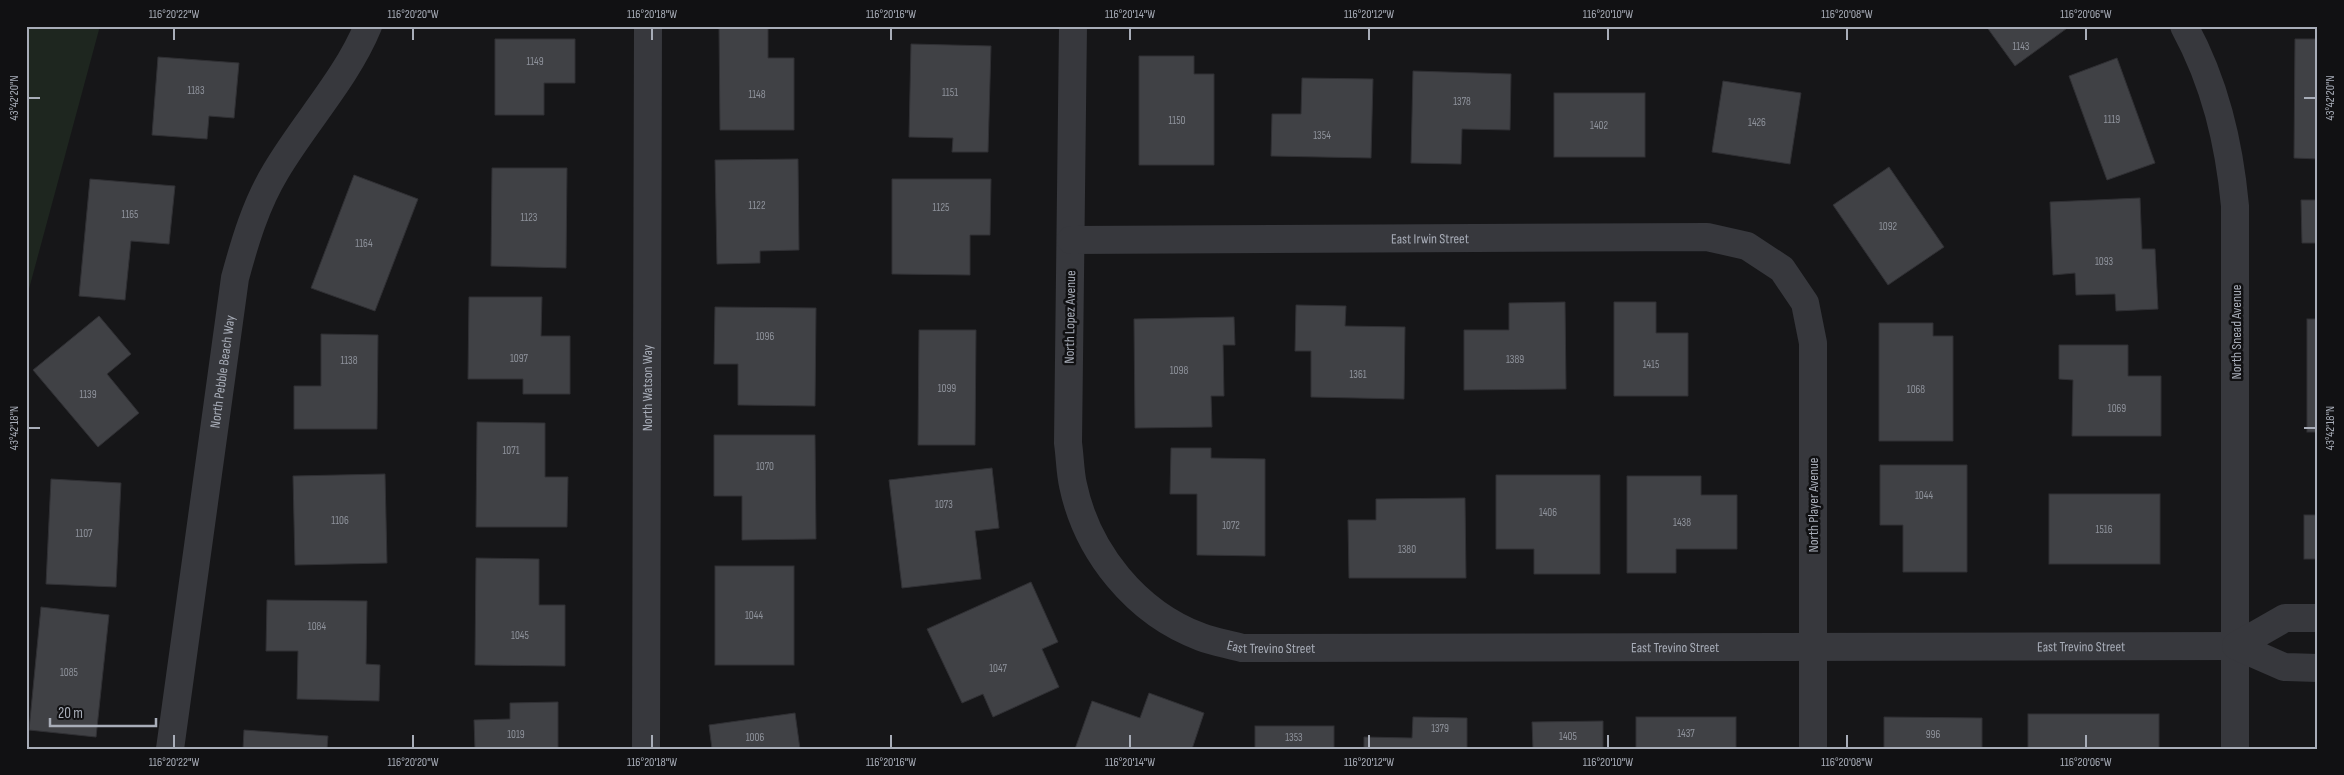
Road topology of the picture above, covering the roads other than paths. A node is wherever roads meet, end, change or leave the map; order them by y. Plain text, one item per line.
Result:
1 (368, 26) edge
2 (648, 26) edge
3 (1073, 26) edge
4 (2184, 26) edge
5 (1071, 240) junction
6 (1782, 269) joint
7 (1130, 591) joint
8 (2318, 618) edge
9 (2236, 646) junction
10 (1813, 648) junction
11 (2318, 668) edge
12 (170, 749) edge
13 (646, 749) edge
14 (1813, 749) edge
15 (2235, 749) edge

1 - 12 street, North Pebble Beach Way
2 - 13 street, North Watson Way
3 - 5 street, North Lopez Avenue
4 - 9 street, North Snead Avenue
5 - 6 street, East Irwin Street
5 - 7 street, North Lopez Avenue
6 - 10 street, North Player Avenue
7 - 10 street, East Trevino Street
8 - 9 street, East Trevino Street
9 - 10 street, East Trevino Street
9 - 11 street, East Trevino Street
9 - 15 street, North Snead Avenue
10 - 14 street, North Player Avenue

